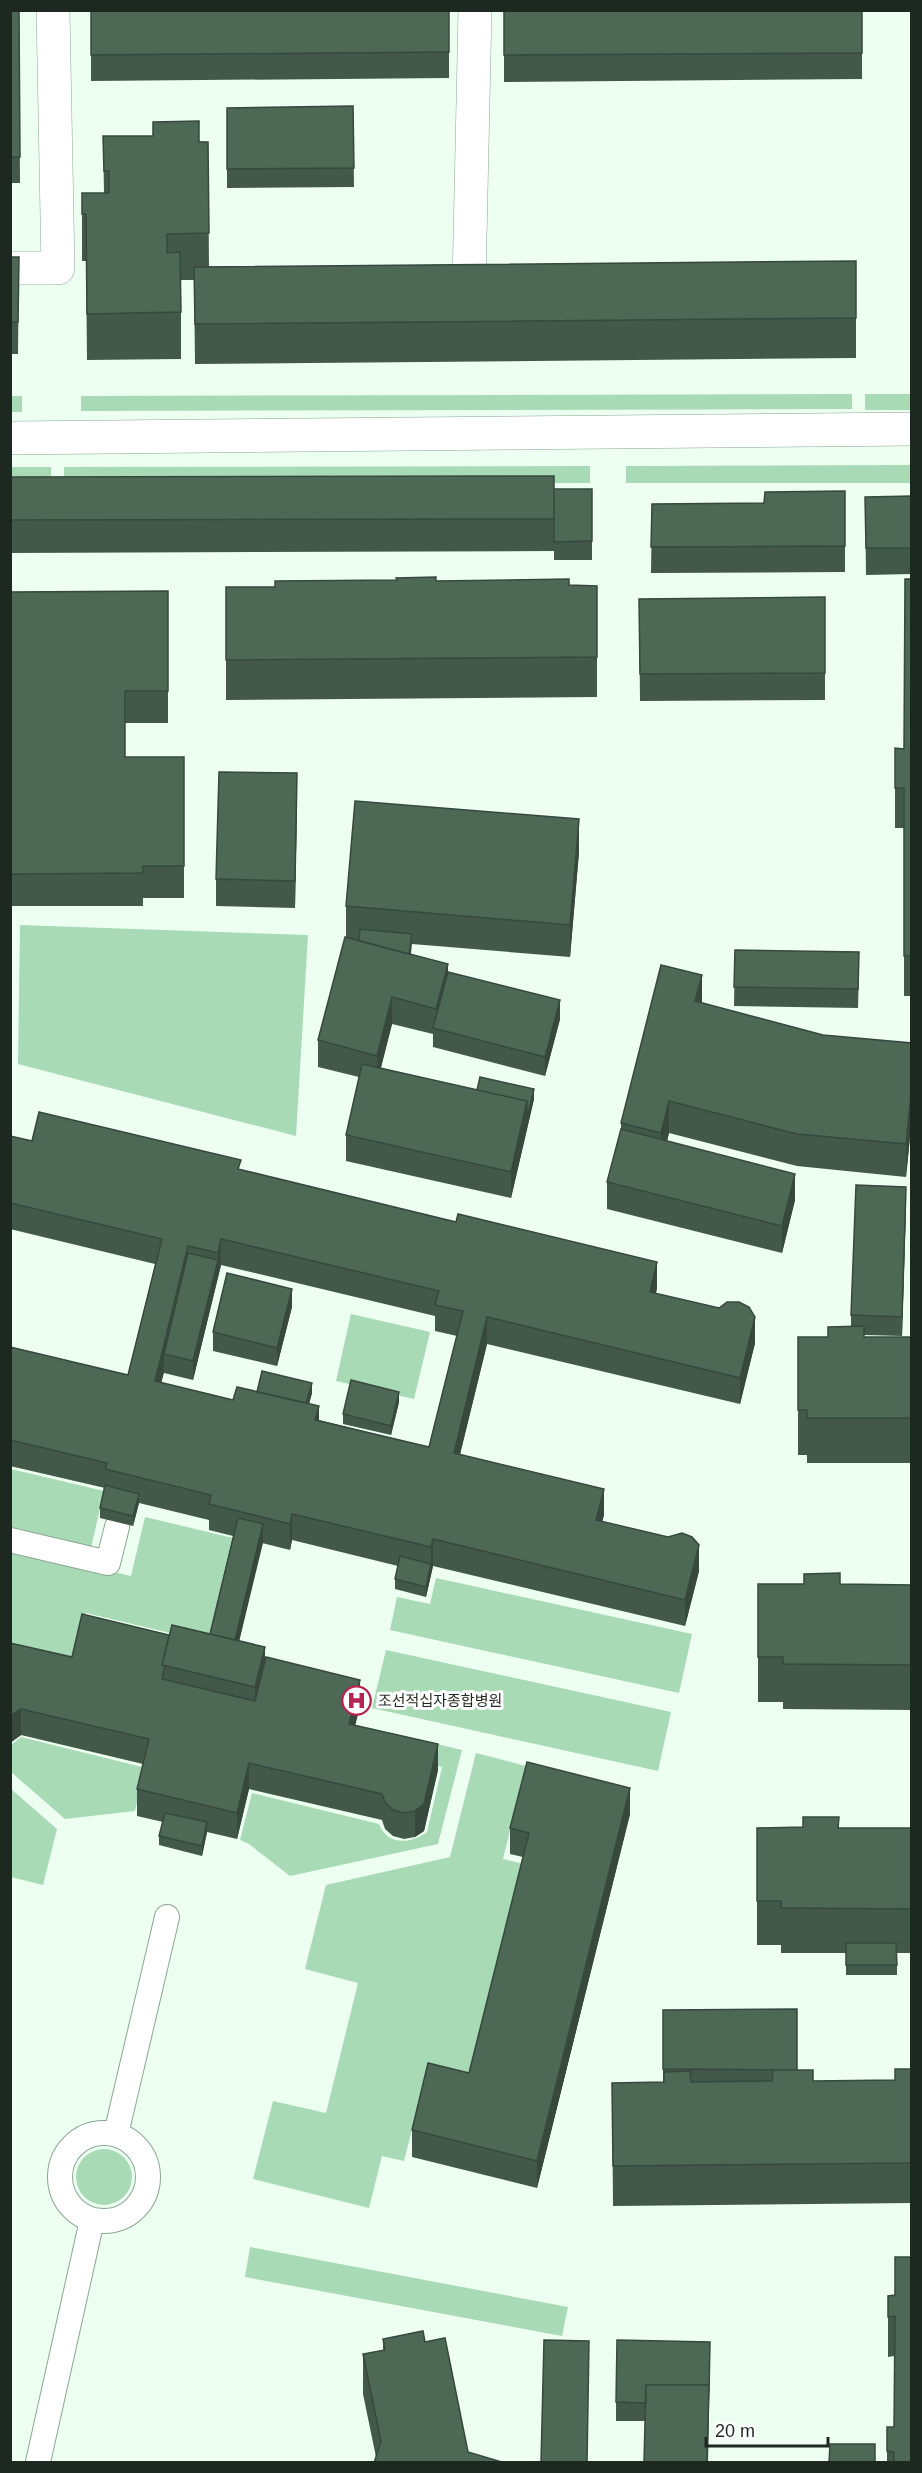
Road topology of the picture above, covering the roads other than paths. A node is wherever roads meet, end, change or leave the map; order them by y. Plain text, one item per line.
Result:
1 (53, 10) edge
2 (475, 10) edge
3 (10, 268) edge
4 (434, 284) edge
5 (912, 429) edge
6 (10, 438) edge
7 (117, 1527) dead end
8 (10, 1540) edge
9 (167, 1917) dead end
10 (116, 2134) junction
11 (92, 2220) junction
12 (38, 2463) edge

1 - 3 street
2 - 4 street
5 - 6 street
7 - 8 lane
9 - 10 lane
10 - 11 lane
10 - 11 lane
11 - 12 lane

